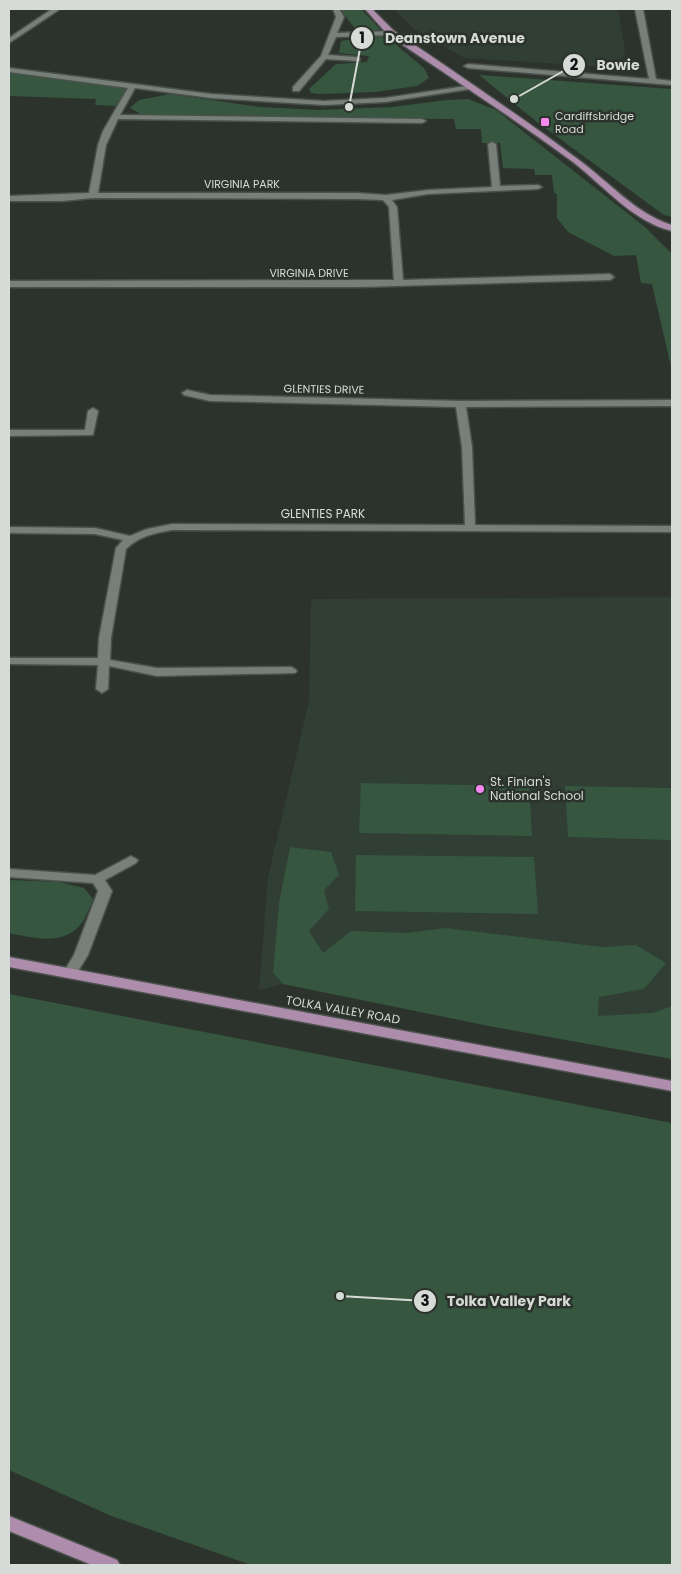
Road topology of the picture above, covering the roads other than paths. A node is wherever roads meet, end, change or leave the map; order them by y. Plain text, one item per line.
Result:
1 (56, 9) edge
2 (336, 9) edge
3 (368, 9) edge
4 (639, 9) edge
5 (391, 33) junction
6 (334, 35) junction
7 (9, 41) edge
8 (324, 57) junction
9 (356, 59) dead end
10 (468, 66) dead end
11 (9, 70) edge
12 (653, 81) junction
13 (672, 82) edge
14 (132, 87) junction
15 (470, 87) junction
16 (296, 89) dead end
17 (115, 117) junction
18 (422, 121) dead end
19 (492, 144) dead end
20 (538, 187) dead end
21 (496, 188) junction
22 (93, 195) junction
23 (9, 198) edge
24 (386, 198) junction
25 (672, 228) edge
26 (610, 277) dead end
27 (399, 282) junction
28 (9, 284) edge
29 (187, 393) dead end
30 (672, 403) edge
31 (461, 404) junction
32 (93, 411) dead end
33 (9, 433) edge
34 (470, 528) junction
35 (672, 529) edge
36 (9, 530) edge
37 (130, 539) junction
38 (9, 661) edge
39 (104, 662) junction
40 (291, 672) dead end
41 (102, 689) dead end
42 (131, 860) dead end
43 (9, 873) edge
44 (97, 879) junction
45 (9, 962) edge
46 (70, 973) junction
47 (672, 1086) edge
48 (9, 1523) edge
49 (111, 1565) edge

1 - 7 street
2 - 6 street
3 - 5 main road
4 - 12 street
5 - 6 street
5 - 15 main road
6 - 8 street
8 - 9 street
8 - 16 street
10 - 12 street
11 - 14 street
12 - 13 street
14 - 15 street
14 - 17 street
15 - 25 main road
17 - 18 street
17 - 22 street
19 - 21 street
20 - 21 street
21 - 24 street
22 - 23 street
22 - 24 street, VIRGINIA PARK
24 - 27 street
26 - 27 street, VIRGINIA DRIVE
27 - 28 street, VIRGINIA DRIVE
29 - 31 street, GLENTIES DRIVE
30 - 31 street, GLENTIES DRIVE
31 - 34 street
32 - 33 street
34 - 35 street, GLENTIES PARK
34 - 37 street, GLENTIES PARK
36 - 37 street
37 - 39 street
38 - 39 street
39 - 40 street
39 - 41 street
42 - 44 street
43 - 44 street
44 - 46 street
45 - 46 main road, TOLKA VALLEY ROAD
46 - 47 main road, TOLKA VALLEY ROAD
48 - 49 main road

